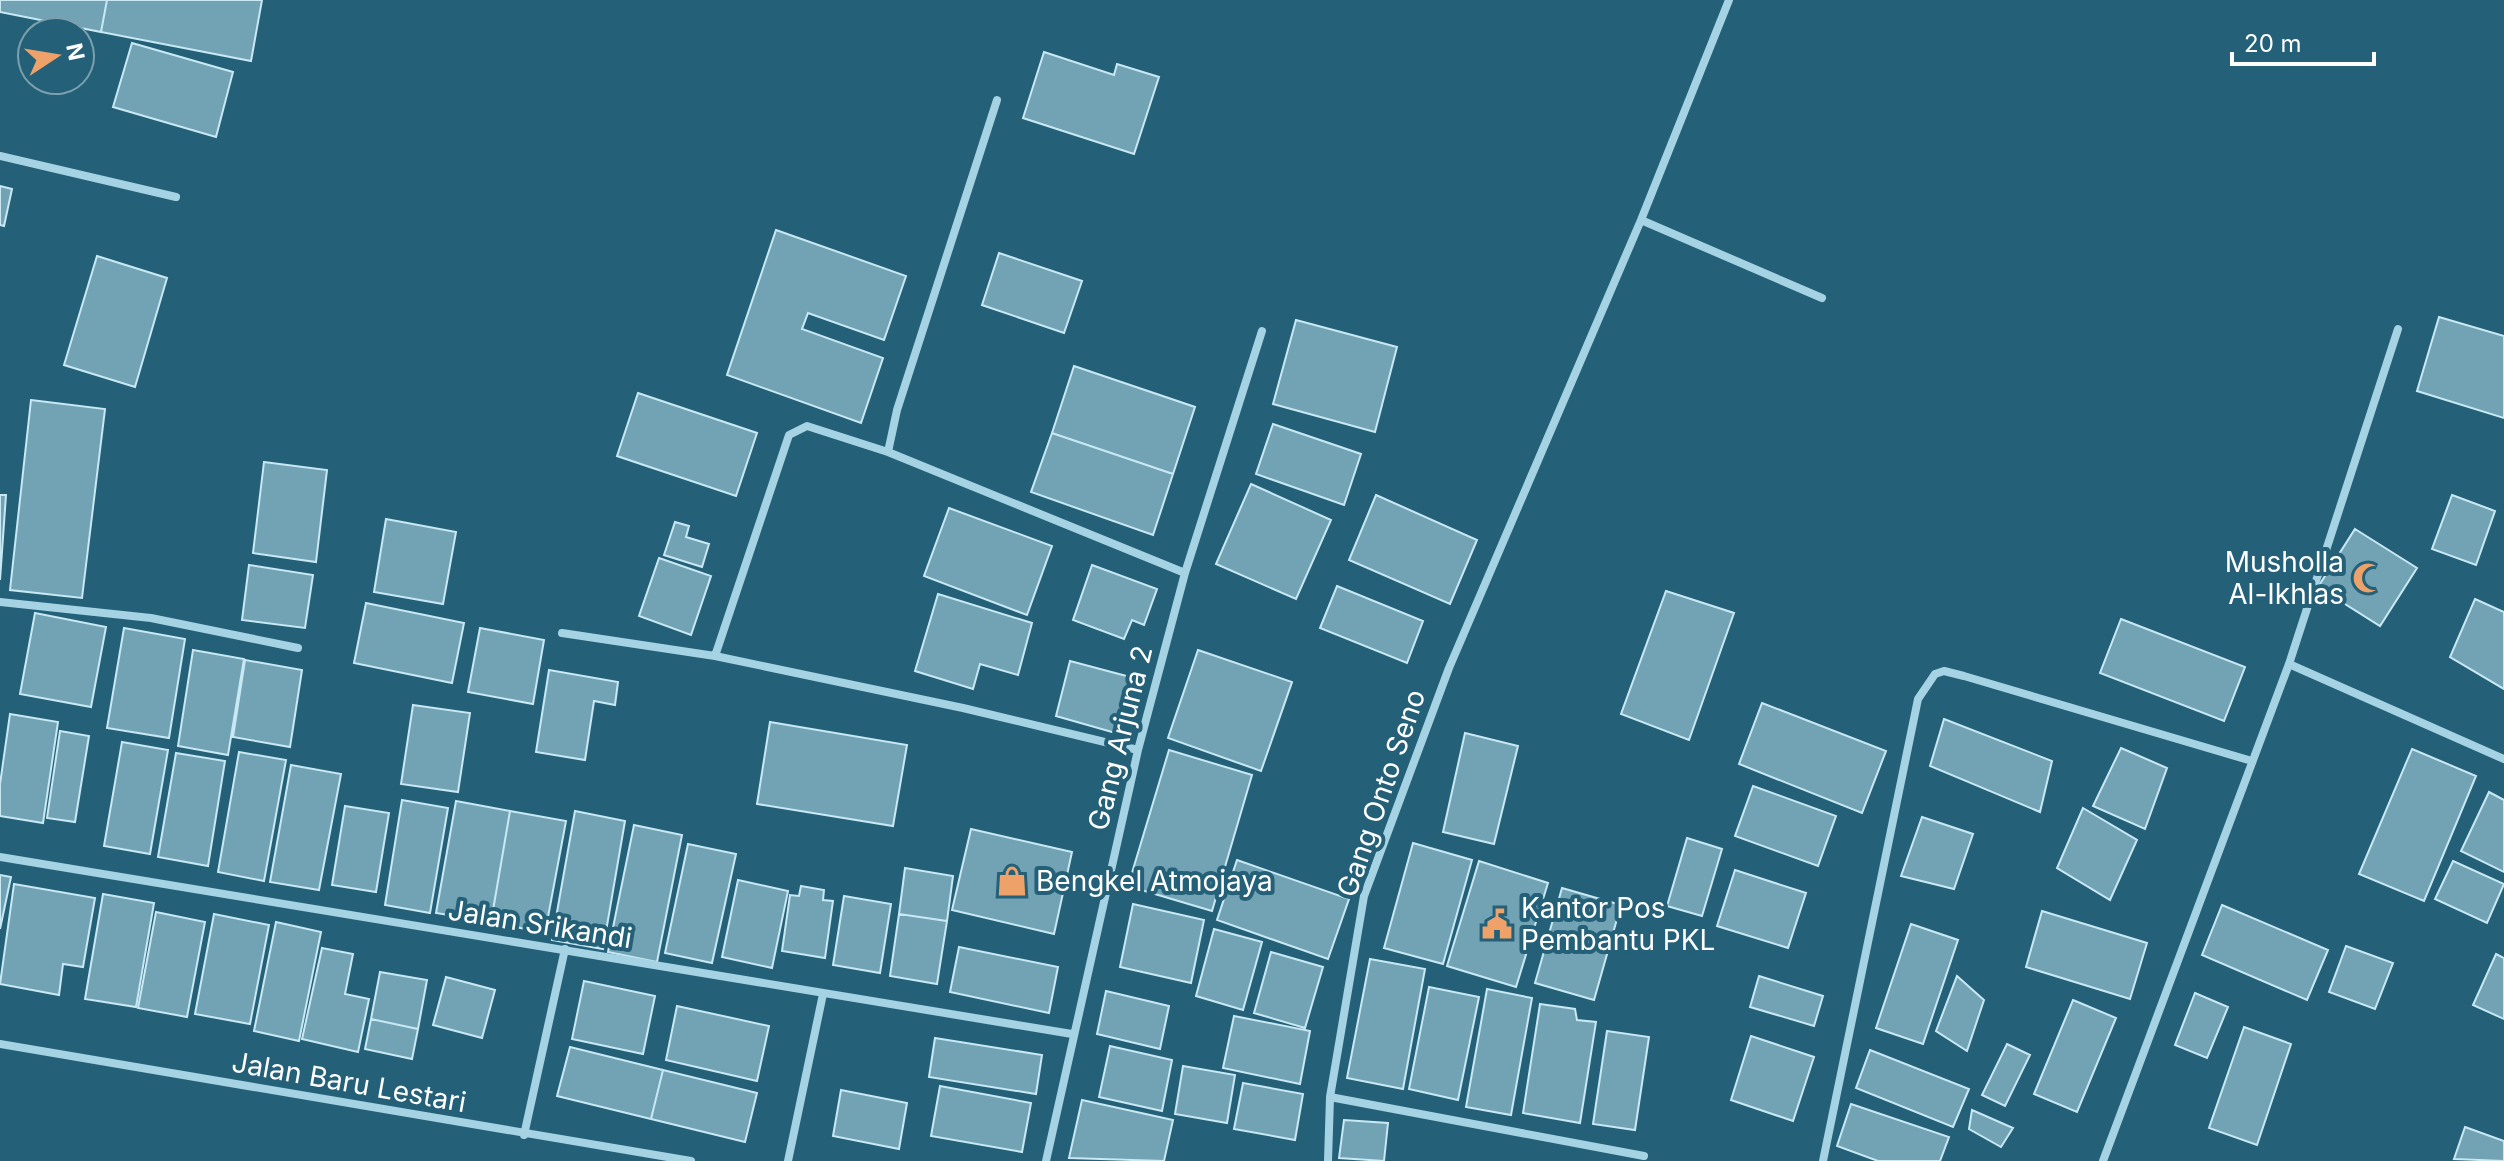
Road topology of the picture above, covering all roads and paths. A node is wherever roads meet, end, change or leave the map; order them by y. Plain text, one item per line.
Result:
1 (1729, 0) edge
2 (997, 100) dead end
3 (0, 156) edge
4 (176, 197) dead end
5 (1641, 220) junction
6 (1822, 298) dead end
7 (2398, 329) dead end
8 (1262, 331) dead end
9 (888, 452) junction
10 (1185, 573) junction
11 (0, 602) edge
12 (562, 633) dead end
13 (298, 648) dead end
14 (715, 656) junction
15 (2289, 664) junction
16 (1138, 750) junction
17 (2504, 759) edge
18 (2252, 761) junction
19 (0, 857) edge
20 (565, 949) junction
21 (823, 994) junction
22 (1072, 1034) junction
23 (0, 1044) edge
24 (1330, 1097) junction
25 (524, 1135) junction
26 (1644, 1156) dead end
27 (691, 1161) edge
28 (788, 1161) edge
29 (1046, 1161) edge
30 (1328, 1161) edge
31 (1823, 1161) edge
32 (2103, 1161) edge

1 - 5 street, Gang Onto Seno
2 - 9 street
3 - 4 street
5 - 6 street
5 - 24 street, Gang Onto Seno
7 - 15 street
8 - 10 street, Gang Arjuna 2
9 - 10 street
9 - 14 street
10 - 16 street, Gang Arjuna 2
11 - 13 street
12 - 14 street
14 - 16 street
15 - 17 street
15 - 18 street
16 - 22 street, Gang Arjuna 2
18 - 31 street
18 - 32 street
19 - 20 street, Jalan Srikandi
20 - 21 street, Jalan Srikandi
20 - 25 street
21 - 22 street, Jalan Srikandi
21 - 28 street
22 - 29 street, Gang Arjuna 2
23 - 25 street, Jalan Baru Lestari
24 - 26 street
24 - 30 street, Gang Onto Seno
25 - 27 street, Jalan Baru Lestari

